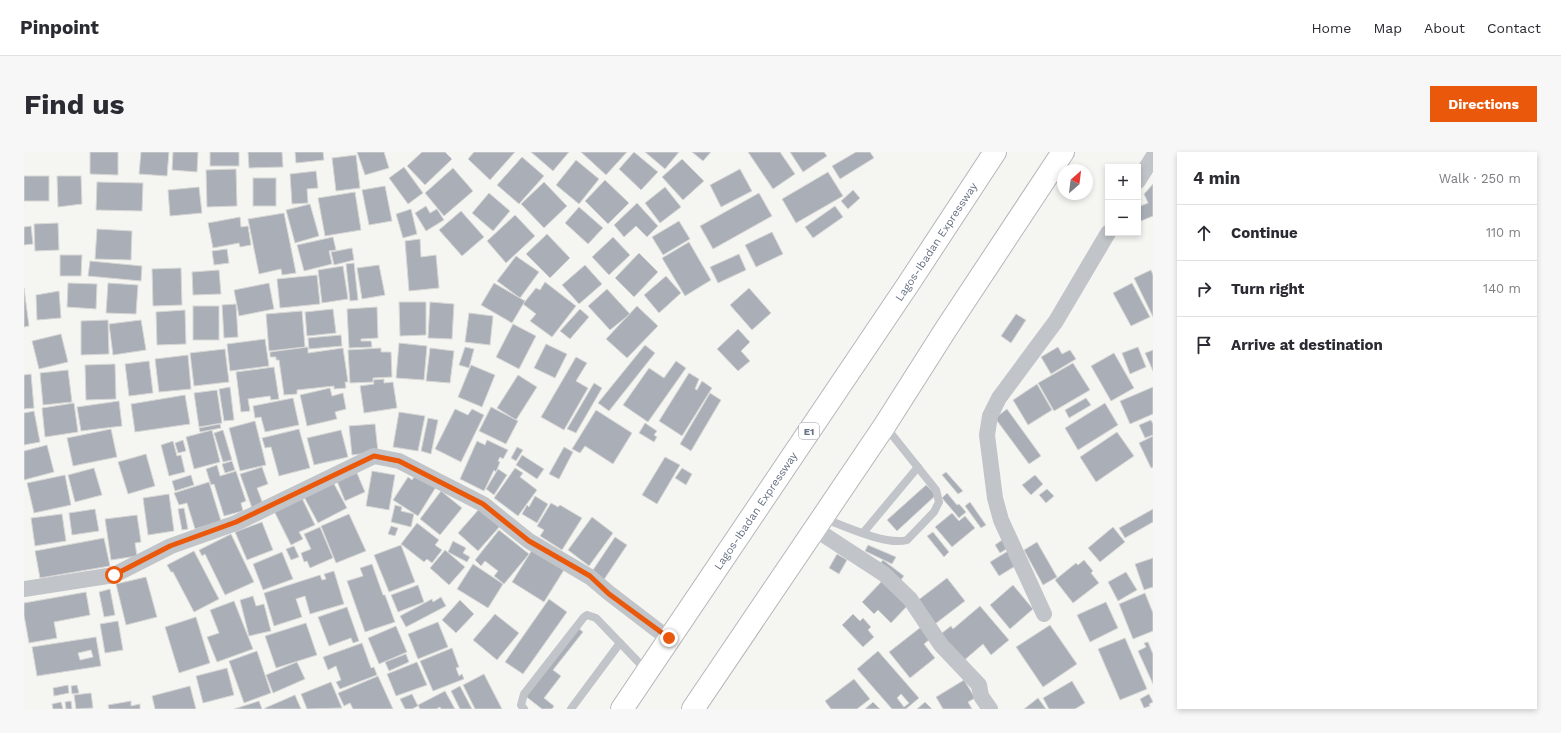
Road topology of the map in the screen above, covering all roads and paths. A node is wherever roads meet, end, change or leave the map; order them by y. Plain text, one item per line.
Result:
1 (995, 152) edge
2 (1063, 152) edge
3 (1153, 157) edge
4 (1141, 176) edge
5 (1106, 236) edge
6 (885, 425) junction
7 (918, 467) junction
8 (819, 524) junction
9 (863, 534) junction
10 (24, 589) edge
11 (1044, 614) dead end
12 (669, 638) junction
13 (620, 643) junction
14 (647, 672) junction
15 (524, 709) edge
16 (571, 709) edge
17 (622, 709) edge
18 (693, 709) edge
19 (990, 709) edge

1 - 12 highway, Lagos-Ibadan Expressway / E1
2 - 6 highway
3 - 4 street
5 - 11 street
6 - 7 lane
6 - 8 highway
7 - 9 lane
7 - 9 lane
8 - 9 lane
8 - 18 highway
8 - 19 street
10 - 12 street
12 - 14 highway, Lagos-Ibadan Expressway / E1
13 - 14 lane
13 - 15 lane
13 - 16 lane
14 - 17 highway, Lagos-Ibadan Expressway / E1

